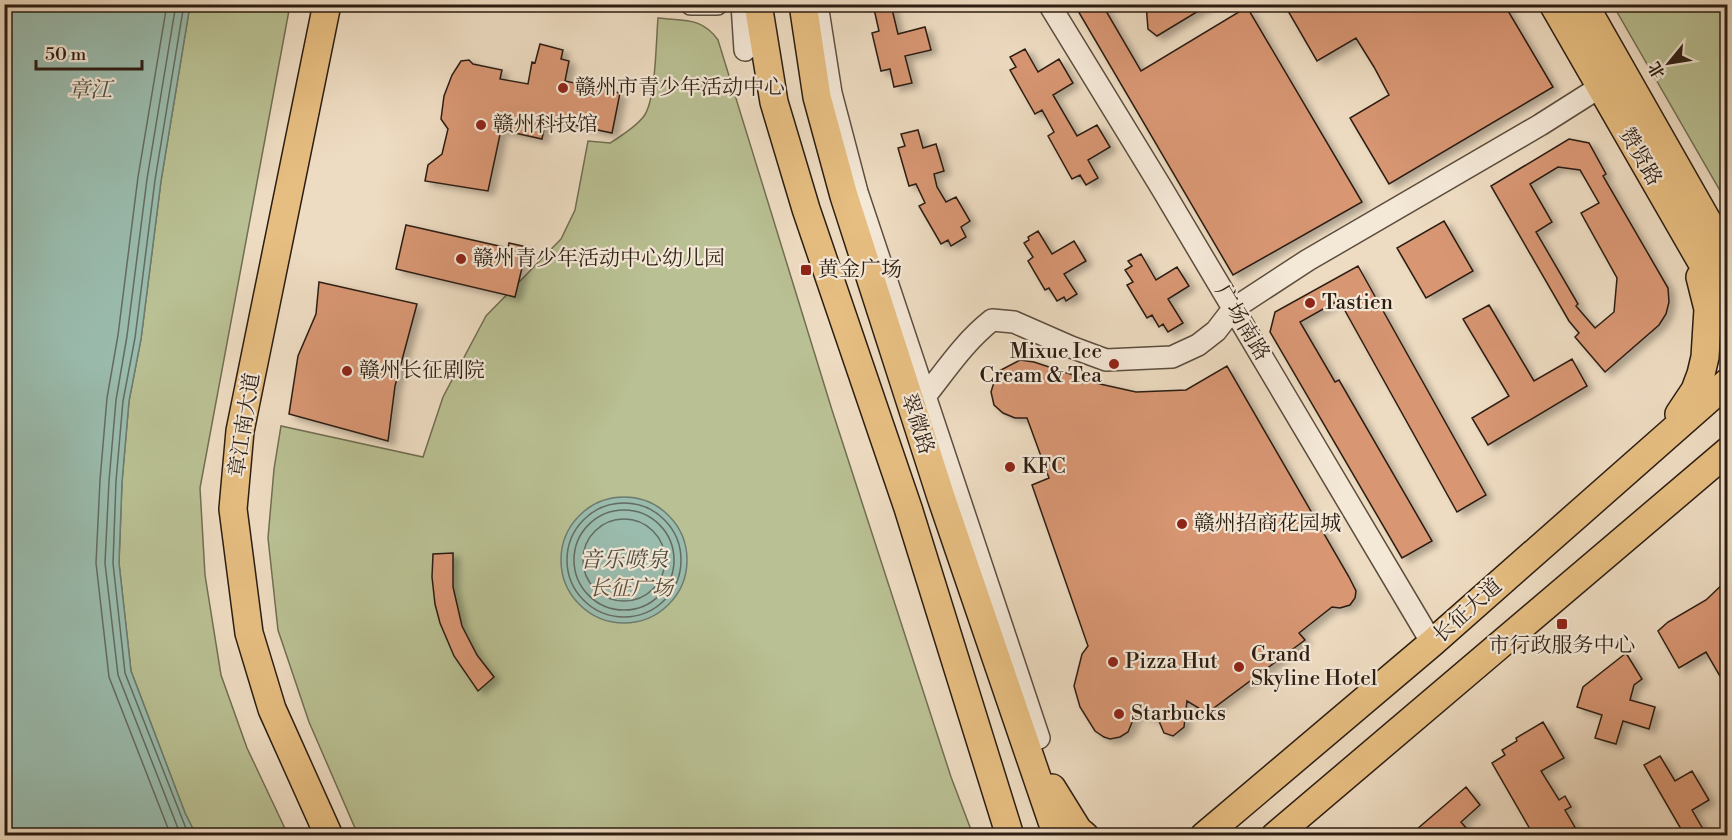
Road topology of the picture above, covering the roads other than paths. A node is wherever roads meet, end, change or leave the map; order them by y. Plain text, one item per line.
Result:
1 (313, 4) edge
2 (327, 4) edge
3 (691, 4) edge
4 (717, 4) edge
5 (742, 4) edge
6 (758, 4) edge
7 (803, 4) edge
8 (817, 4) edge
9 (1049, 4) edge
10 (1552, 4) edge
11 (1584, 4) edge
12 (745, 50) dead end
13 (1600, 87) junction
14 (1716, 248) edge
15 (1233, 309) junction
16 (1728, 309) edge
17 (1728, 382) edge
18 (919, 403) junction
19 (1667, 434) junction
20 (1728, 451) edge
21 (1728, 468) edge
22 (1681, 490) junction
23 (1432, 643) junction
24 (1033, 743) junction
25 (989, 766) junction
26 (1213, 828) edge
27 (312, 836) edge
28 (329, 836) edge
29 (993, 836) edge
30 (1011, 836) edge
31 (1057, 836) edge
32 (1085, 836) edge
33 (1189, 836) edge
34 (1275, 836) edge

1 - 27 main road, 章江南大道
2 - 28 main road, 章江南大道
3 - 4 street
5 - 12 street
6 - 25 main road, 翠微路
7 - 18 main road, 翠微路
8 - 18 street
9 - 15 street, 广场南路
10 - 13 main road, 赞贤路
11 - 14 main road, 赞贤路
13 - 14 main road, 赞贤路
13 - 15 street
14 - 16 main road, 赞贤路
14 - 19 main road
15 - 18 street
15 - 23 street, 广场南路
17 - 19 main road, 长征大道
18 - 24 main road, 翠微路
19 - 23 main road, 长征大道
20 - 22 main road
21 - 22 main road
22 - 34 main road
23 - 26 main road, 长征大道
24 - 31 main road, 翠微路
24 - 32 main road
25 - 29 main road
25 - 30 main road, 翠微路
26 - 33 main road, 长征大道

